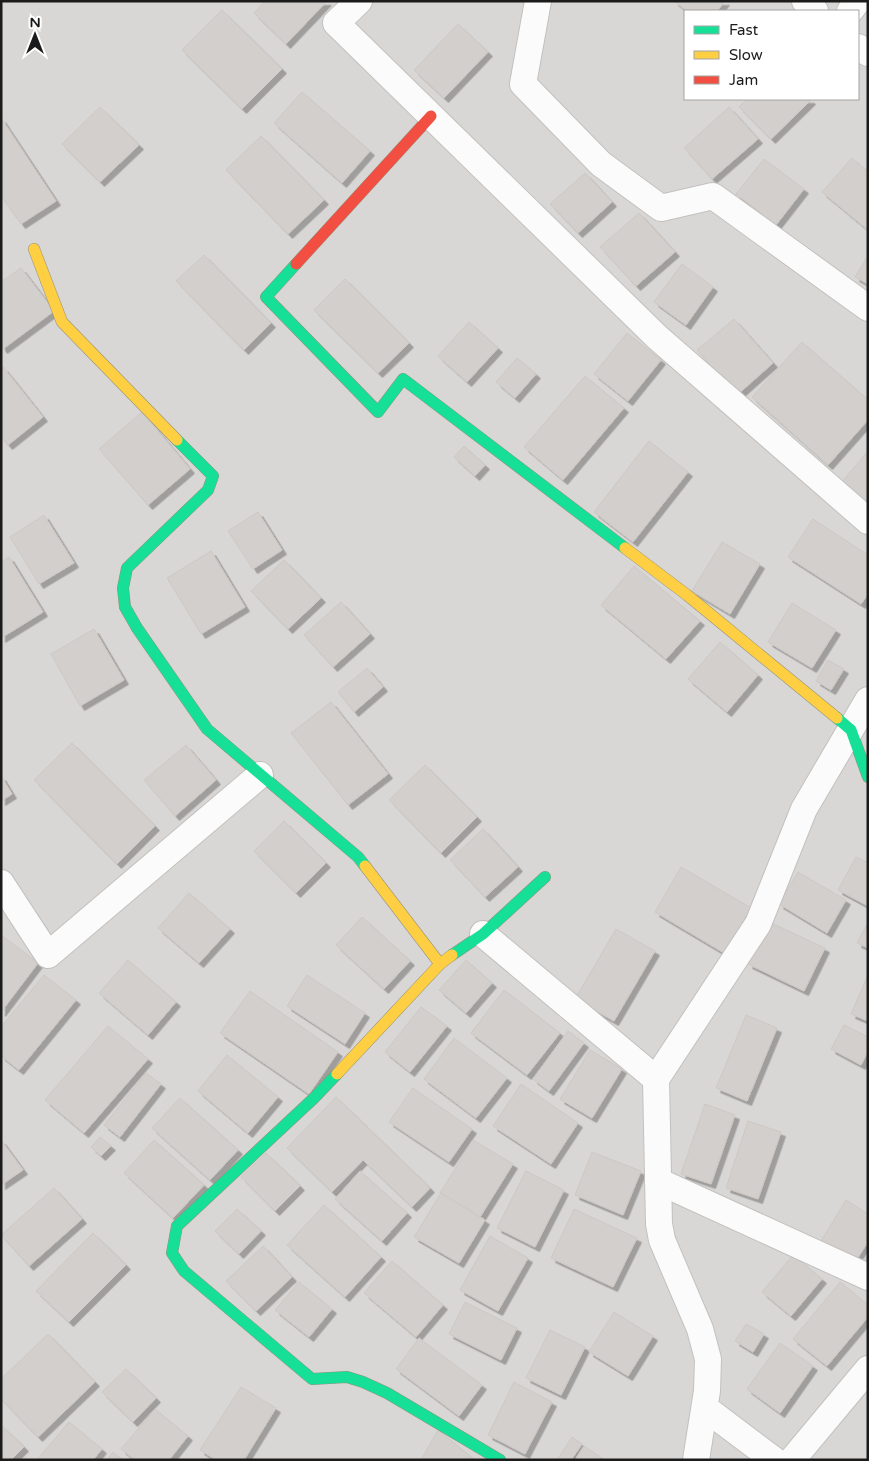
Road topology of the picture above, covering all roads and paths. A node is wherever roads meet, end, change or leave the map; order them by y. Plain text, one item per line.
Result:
1 (359, 1) edge
2 (538, 1) edge
3 (805, 1) edge
4 (814, 10) edge
5 (431, 116) junction
6 (34, 249) dead end
7 (868, 308) edge
8 (868, 521) edge
9 (868, 700) edge
10 (851, 730) junction
11 (260, 774) junction
12 (868, 777) edge
13 (545, 877) dead end
14 (1, 883) edge
15 (483, 934) junction
16 (440, 964) junction
17 (656, 1079) junction
18 (658, 1180) junction
19 (868, 1277) edge
20 (868, 1370) edge
21 (705, 1408) junction
22 (500, 1460) edge
23 (696, 1460) edge
24 (774, 1460) edge
25 (792, 1460) edge

1 - 5 street
2 - 7 street
3 - 4 street
5 - 8 street
5 - 10 street
6 - 11 street
9 - 10 street
10 - 12 street
10 - 17 street
11 - 14 street
11 - 16 street
13 - 15 street
15 - 16 street
15 - 17 street
16 - 22 street
17 - 18 street
18 - 19 street
18 - 21 street
20 - 25 street
21 - 23 street
21 - 24 street

